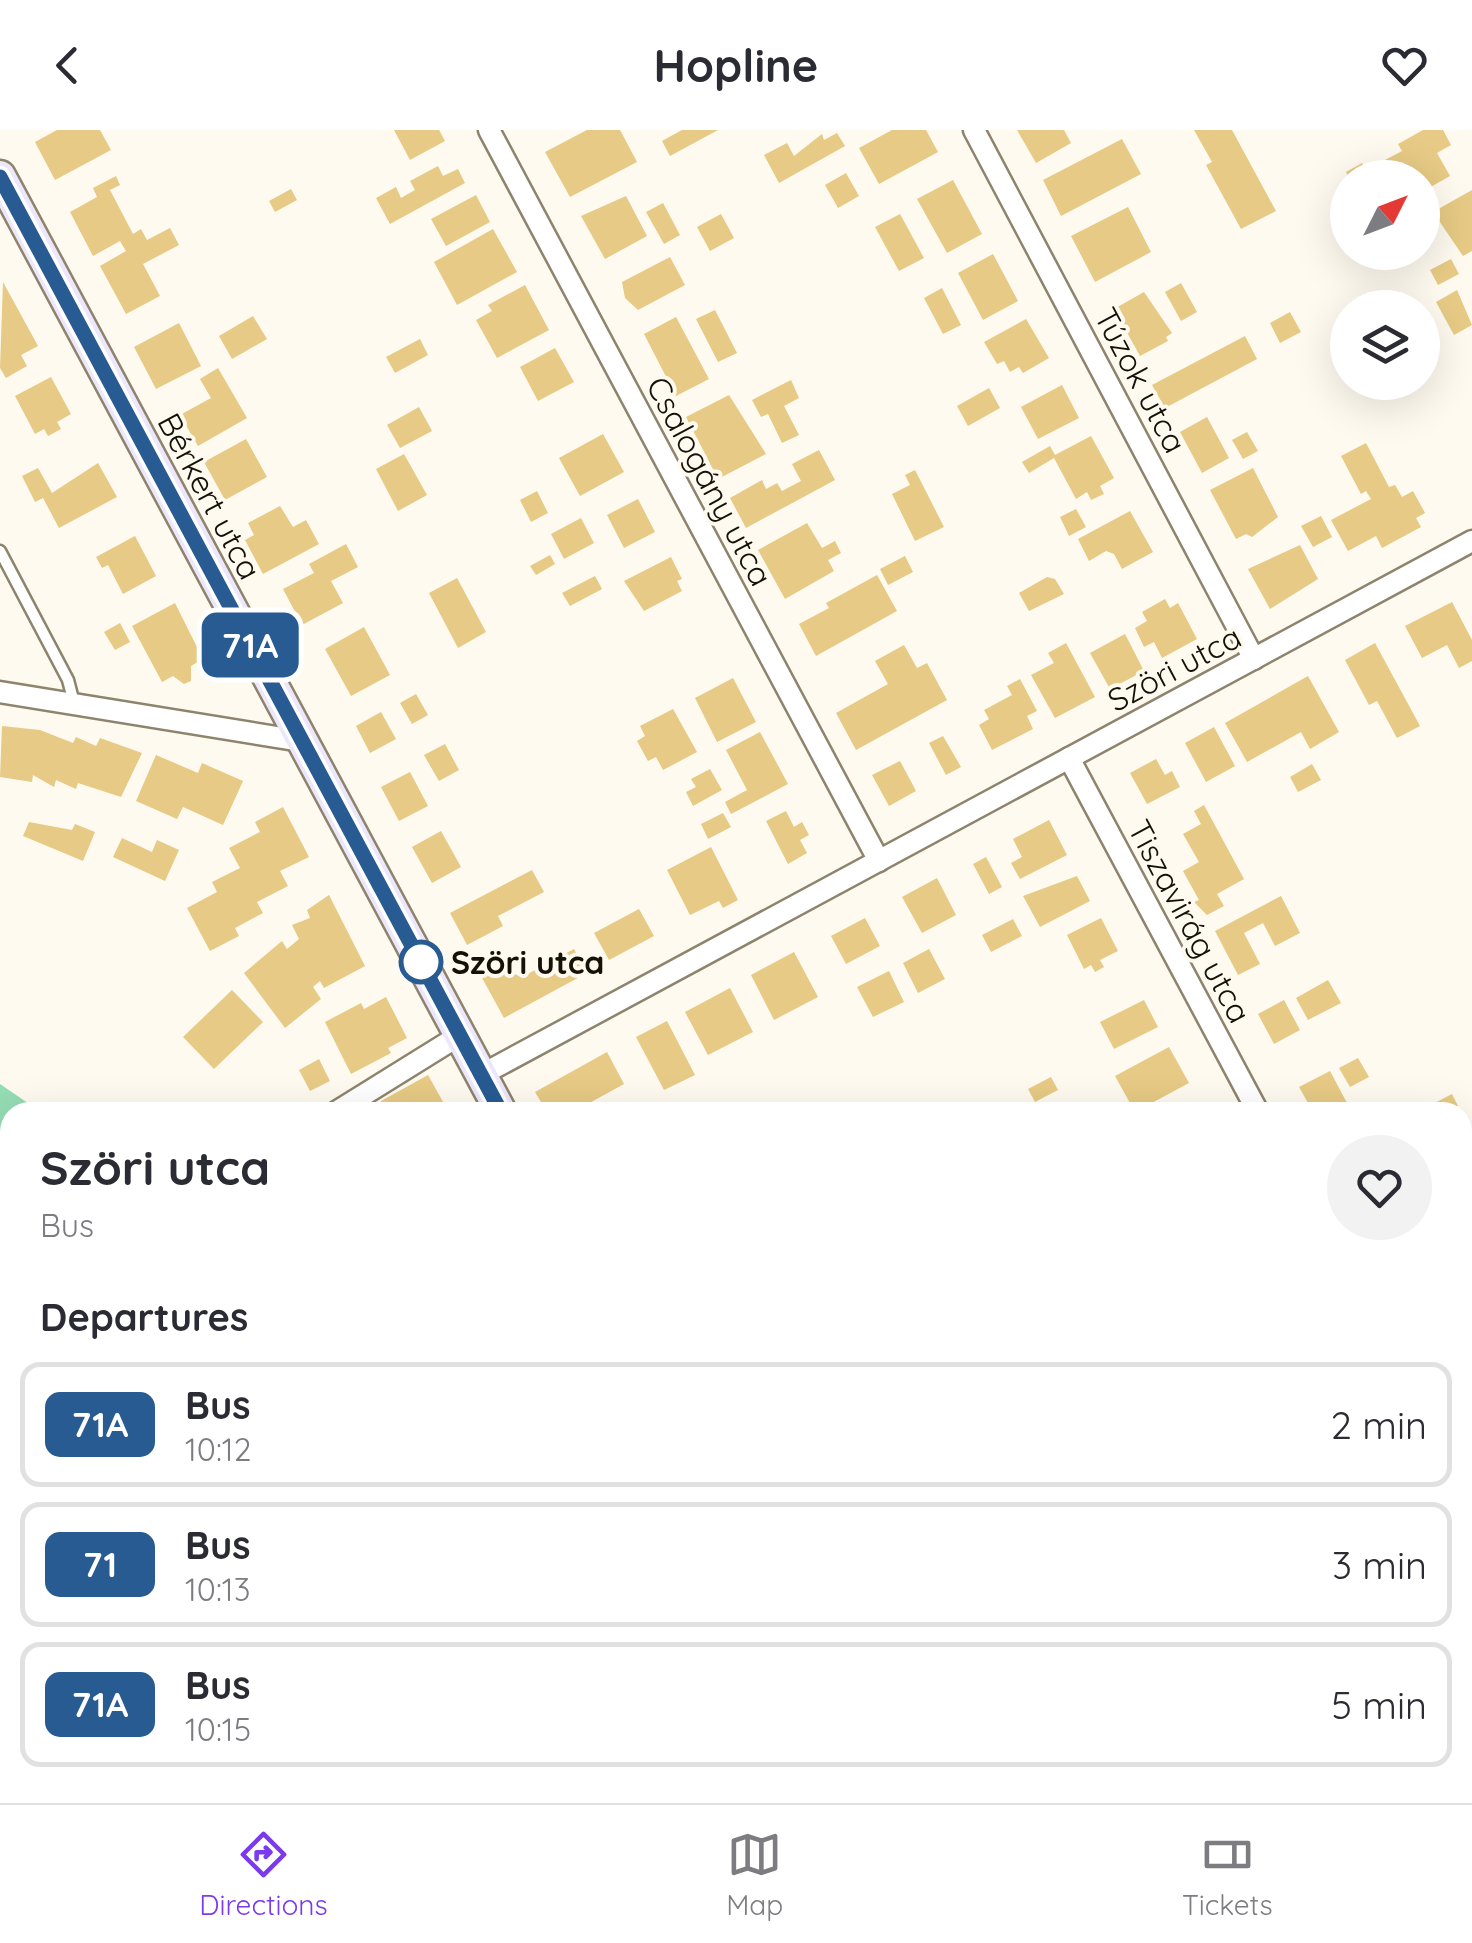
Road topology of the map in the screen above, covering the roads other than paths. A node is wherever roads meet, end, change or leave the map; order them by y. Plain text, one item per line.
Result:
1 (489, 130) edge
2 (974, 130) edge
3 (0, 176) edge
4 (1472, 542) edge
5 (0, 552) edge
6 (1254, 659) junction
7 (0, 692) edge
8 (75, 704) junction
9 (301, 741) junction
10 (1069, 758) junction
11 (879, 861) junction
12 (460, 1035) junction
13 (481, 1074) junction
14 (352, 1102) edge
15 (496, 1102) edge
16 (1253, 1102) edge

1 - 11 street, Csalogány utca
2 - 6 street, Túzok utca
3 - 9 street, Bérkert utca
4 - 6 street, Szöri utca
5 - 8 lane
6 - 10 street, Szöri utca
7 - 8 street
8 - 9 street
9 - 12 street, Bérkert utca
10 - 11 street, Szöri utca
10 - 16 street, Tiszavirág utca
11 - 13 street, Szöri utca
12 - 13 street, Bérkert utca
12 - 14 street
13 - 15 street, Bérkert utca

